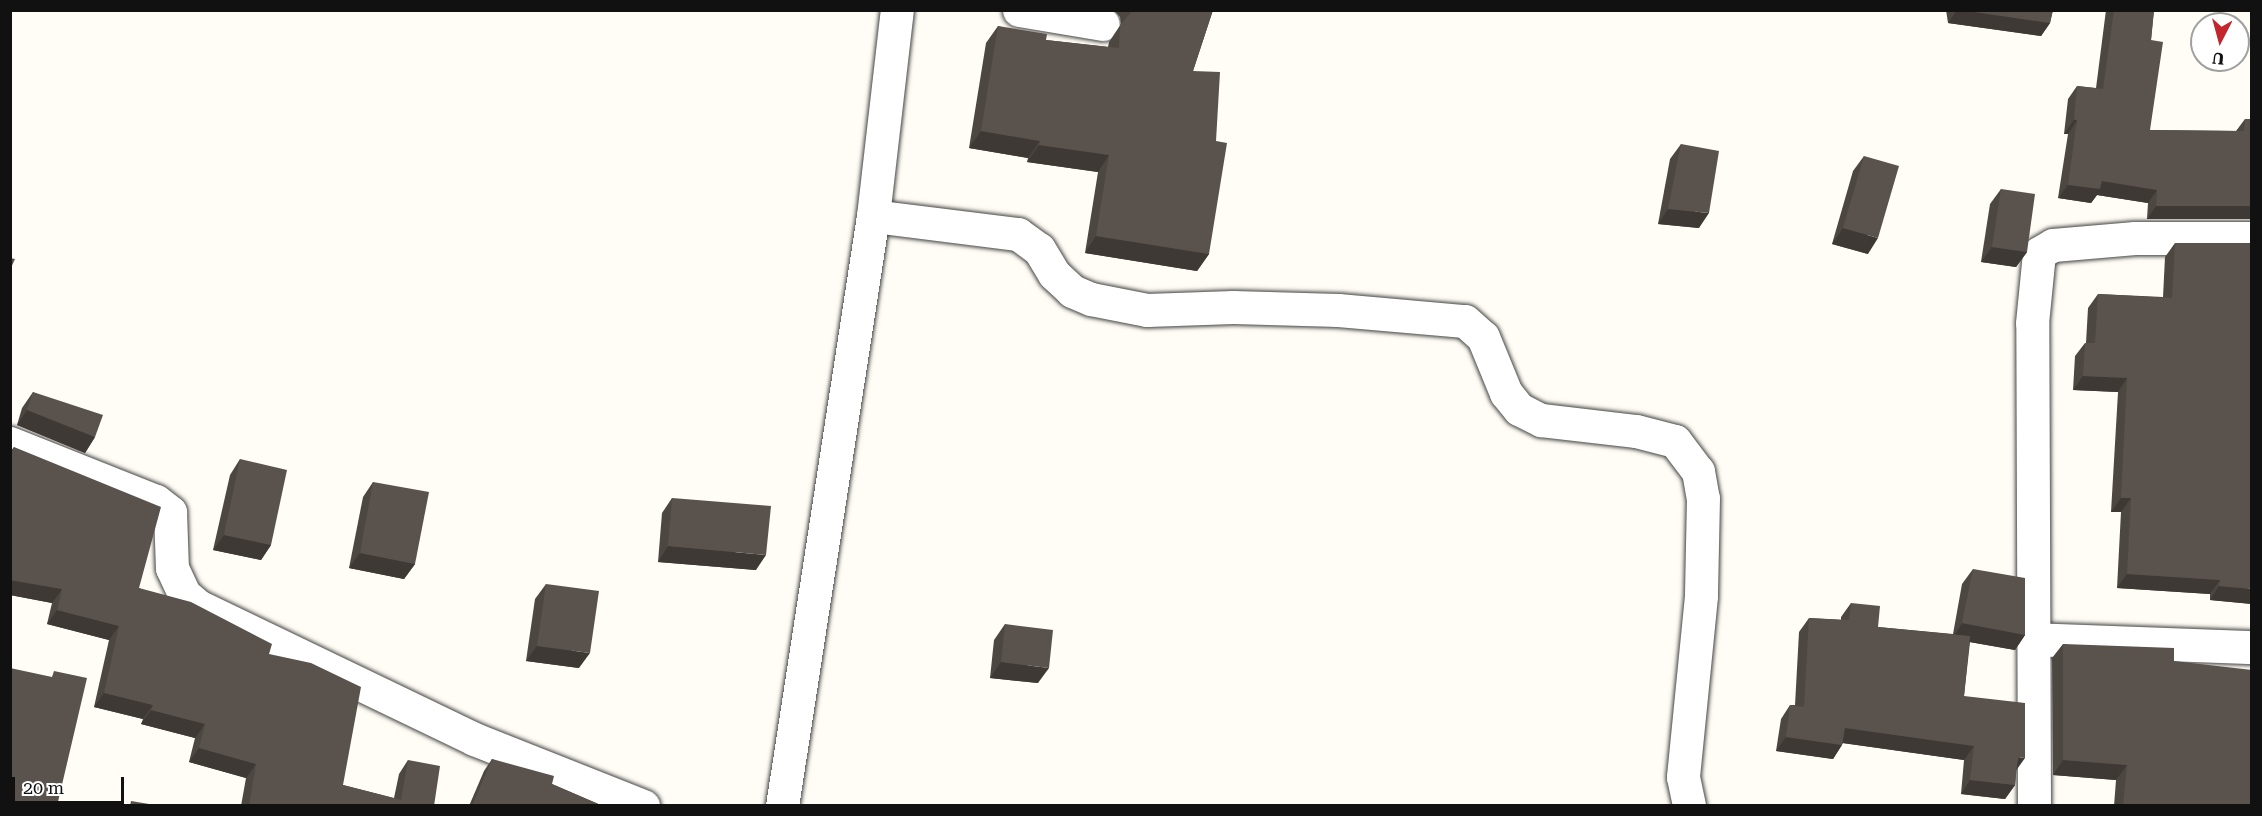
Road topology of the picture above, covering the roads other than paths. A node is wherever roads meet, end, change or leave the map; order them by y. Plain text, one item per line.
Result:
1 (897, 10) edge
2 (1018, 10) edge
3 (1103, 24) dead end
4 (873, 216) junction
5 (2252, 238) edge
6 (10, 443) edge
7 (2032, 639) junction
8 (2252, 647) edge
9 (643, 806) edge
10 (782, 806) edge
11 (1689, 806) edge
12 (2034, 806) edge

1 - 4 street
2 - 3 street
4 - 10 street
4 - 11 street
5 - 7 street
6 - 9 street
7 - 8 street
7 - 12 street

